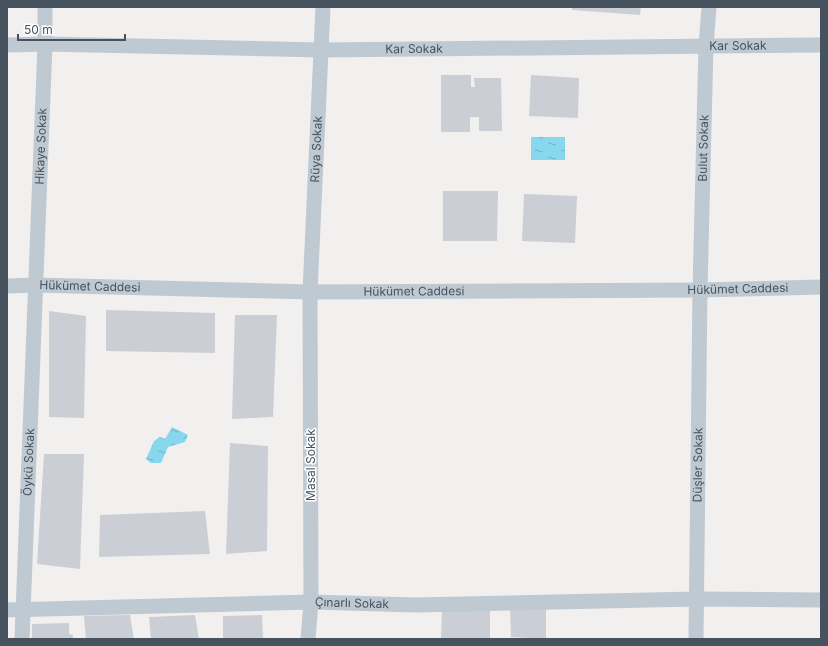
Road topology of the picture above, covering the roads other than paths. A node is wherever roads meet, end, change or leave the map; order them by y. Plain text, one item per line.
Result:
1 (45, 7) edge
2 (323, 7) edge
3 (709, 7) edge
4 (46, 44) junction
5 (7, 45) edge
6 (821, 45) edge
7 (706, 46) junction
8 (321, 50) junction
9 (35, 285) junction
10 (7, 286) edge
11 (821, 287) edge
12 (700, 290) junction
13 (310, 292) junction
14 (696, 599) junction
15 (821, 600) edge
16 (311, 602) junction
17 (7, 610) edge
18 (23, 610) junction
19 (22, 639) edge
20 (308, 639) edge
21 (696, 639) edge

1 - 4 street, Hikaye Sokak
2 - 8 street, Rüya Sokak
3 - 7 street, Bulut Sokak
4 - 5 street, Kar Sokak
4 - 8 street, Kar Sokak
4 - 9 street, Hikaye Sokak
6 - 7 street, Kar Sokak
7 - 8 street, Kar Sokak
7 - 12 street, Bulut Sokak
8 - 13 street, Rüya Sokak
9 - 10 street, Hükümet Caddesi
9 - 13 street, Hükümet Caddesi
9 - 18 street, Öykü Sokak
11 - 12 street, Hükümet Caddesi
12 - 13 street, Hükümet Caddesi
12 - 14 street, Düşler Sokak
13 - 16 street, Masal Sokak
14 - 15 street, Çınarlı Sokak
14 - 16 street, Çınarlı Sokak
14 - 21 street, Düşler Sokak
16 - 18 street, Çınarlı Sokak
16 - 20 street, Masal Sokak
17 - 18 street, Çınarlı Sokak
18 - 19 street, Öykü Sokak

